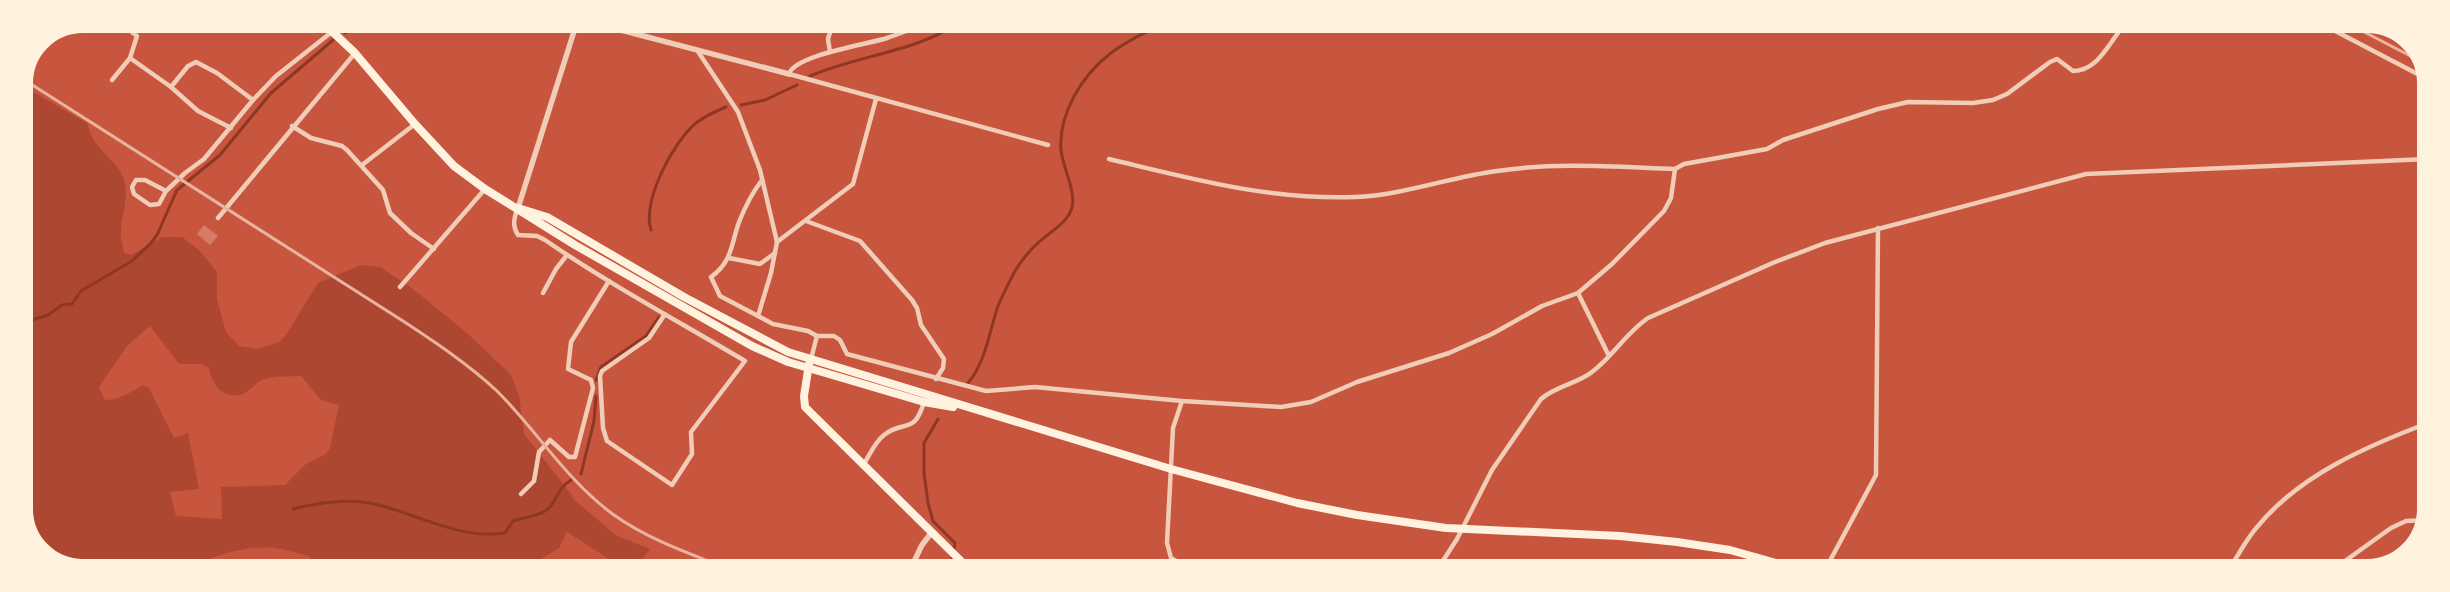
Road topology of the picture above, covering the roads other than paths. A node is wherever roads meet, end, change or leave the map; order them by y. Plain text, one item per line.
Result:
1 (130, 30) edge
2 (574, 30) edge
3 (621, 30) edge
4 (831, 30) edge
5 (908, 30) edge
6 (2119, 30) edge
7 (2333, 30) edge
8 (333, 31) joint
9 (697, 50) junction
10 (830, 52) junction
11 (355, 54) junction
12 (130, 58) junction
13 (789, 74) junction
14 (2419, 75) edge
15 (112, 80) dead end
16 (171, 88) junction
17 (876, 99) junction
18 (253, 100) junction
19 (415, 124) junction
20 (292, 126) junction
21 (231, 128) junction
22 (1048, 145) dead end
23 (2420, 158) edge
24 (1109, 159) dead end
25 (362, 165) junction
26 (1675, 169) junction
27 (762, 180) junction
28 (485, 189) junction
29 (166, 192) junction
30 (518, 208) junction
31 (218, 218) dead end
32 (806, 221) junction
33 (1878, 228) junction
34 (777, 242) junction
35 (434, 249) junction
36 (775, 253) junction
37 (567, 255) junction
38 (729, 258) junction
39 (609, 281) junction
40 (400, 287) dead end
41 (543, 293) dead end
42 (1578, 293) junction
43 (666, 314) junction
44 (758, 316) junction
45 (818, 336) junction
46 (1608, 354) junction
47 (809, 364) junction
48 (936, 379) junction
49 (593, 388) junction
50 (600, 388) junction
51 (1182, 401) junction
52 (924, 402) junction
53 (975, 410) junction
54 (2420, 427) edge
55 (864, 464) junction
56 (1171, 469) junction
57 (521, 494) dead end
58 (2419, 520) edge
59 (1462, 529) junction
60 (932, 532) junction
61 (914, 562) edge
62 (963, 562) edge
63 (1178, 562) edge
64 (1442, 562) edge
65 (1773, 562) edge
66 (1829, 562) edge
67 (2234, 562) edge
68 (2344, 562) edge

1 - 12 street
2 - 30 street
3 - 9 street
4 - 10 street
5 - 10 street
6 - 26 street
7 - 14 street
8 - 11 main road
8 - 18 street
9 - 13 street
9 - 27 street
10 - 13 street
11 - 19 main road
11 - 20 street
12 - 15 street
12 - 16 street
13 - 17 street
16 - 18 street
16 - 21 street
17 - 22 street
17 - 32 street
18 - 21 street
19 - 25 street
19 - 28 main road
20 - 25 street
20 - 31 street
21 - 29 street
23 - 33 street
24 - 26 street
25 - 35 street
26 - 42 street
27 - 34 street
27 - 38 street
28 - 30 main road
28 - 35 street
29 - 29 street
30 - 37 street
30 - 47 main road
32 - 34 street
32 - 48 street
33 - 46 street
33 - 66 street
34 - 36 street
35 - 40 street
36 - 38 street
36 - 44 street
37 - 39 street
37 - 41 street
38 - 44 street
39 - 43 street
39 - 49 street
42 - 46 street
42 - 51 street
43 - 50 street
43 - 50 street
44 - 45 street
45 - 47 street
45 - 48 street
46 - 59 street
47 - 52 main road
47 - 53 main road
47 - 55 main road
48 - 51 street
49 - 50 street
49 - 57 street
51 - 56 street
52 - 53 main road
52 - 55 street
53 - 56 main road
54 - 67 street
55 - 60 main road
56 - 59 main road
56 - 63 street
58 - 68 street
59 - 64 street
59 - 65 main road
60 - 61 street
60 - 62 main road

